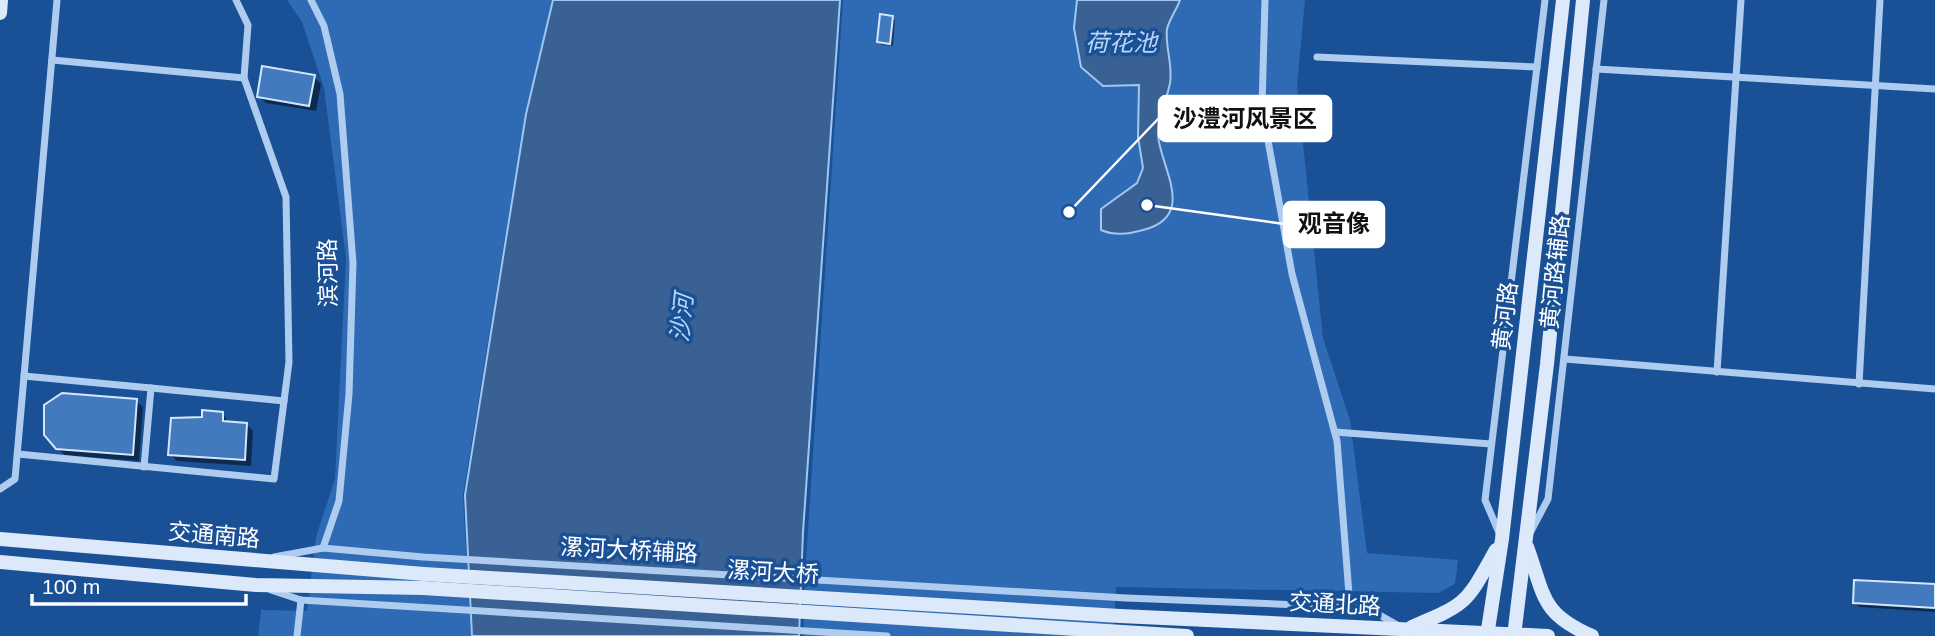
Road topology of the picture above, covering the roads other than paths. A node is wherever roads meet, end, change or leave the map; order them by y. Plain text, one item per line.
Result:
1 (1, 0) edge
2 (57, 0) edge
3 (236, 0) edge
4 (311, 0) edge
5 (1265, 0) edge
6 (1545, 0) edge
7 (1563, 0) edge
8 (1583, 0) edge
9 (1604, 0) edge
10 (1741, 0) edge
11 (1881, 0) edge
12 (0, 13) edge
13 (1317, 57) dead end
14 (52, 60) junction
15 (1537, 67) junction
16 (1595, 69) junction
17 (244, 78) junction
18 (1736, 78) junction
19 (1876, 86) junction
20 (1935, 89) edge
21 (1565, 359) junction
22 (1717, 372) junction
23 (24, 376) junction
24 (1859, 384) junction
25 (152, 388) junction
26 (1935, 389) edge
27 (284, 401) junction
28 (1335, 432) junction
29 (1491, 444) junction
30 (18, 454) junction
31 (144, 467) junction
32 (0, 489) edge
33 (0, 539) edge
34 (1502, 540) junction
35 (1525, 542) junction
36 (323, 548) junction
37 (251, 561) junction
38 (0, 562) edge
39 (423, 581) junction
40 (256, 585) junction
41 (301, 600) junction
42 (1350, 607) junction
43 (1119, 623) junction
44 (1406, 630) junction
45 (1487, 634) edge
46 (1514, 635) edge
47 (297, 636) edge
48 (887, 636) edge
49 (1187, 636) edge
50 (1548, 636) edge
51 (1592, 636) edge

1 - 12 main road
2 - 14 street
3 - 17 street
4 - 36 street, 滨河路
5 - 28 street
6 - 15 street, 黄河路辅路
7 - 34 main road, 黄河路
8 - 35 main road, 黄河路
9 - 16 street, 黄河路辅路
10 - 18 street
11 - 19 street
13 - 15 street
14 - 17 street
14 - 23 street
15 - 29 street, 黄河路辅路
16 - 18 street
16 - 21 street, 黄河路辅路
17 - 27 street
18 - 19 street
18 - 22 street
19 - 20 street
19 - 24 street
21 - 22 street
21 - 35 street, 黄河路辅路
22 - 24 street
23 - 25 street
23 - 30 street
24 - 26 street
25 - 27 street
25 - 31 street
27 - 31 street
28 - 29 street
28 - 42 street
29 - 34 street, 黄河路辅路
30 - 31 street
30 - 32 street
33 - 37 main road, 交通南路
34 - 44 main road
34 - 45 main road, 黄河路
35 - 46 main road, 黄河路
35 - 51 main road
36 - 37 street, 漯河大桥辅路
36 - 42 street, 漯河大桥辅路
37 - 39 main road, 交通南路
38 - 40 main road, 交通南路
39 - 40 main road, 交通南路
39 - 43 main road, 漯河大桥
40 - 41 street
41 - 47 street
41 - 48 street
42 - 44 street, 漯河大桥辅路
43 - 44 main road, 交通北路
43 - 49 main road
44 - 45 main road, 交通北路
45 - 46 main road, 交通北路
46 - 50 main road, 交通北路

